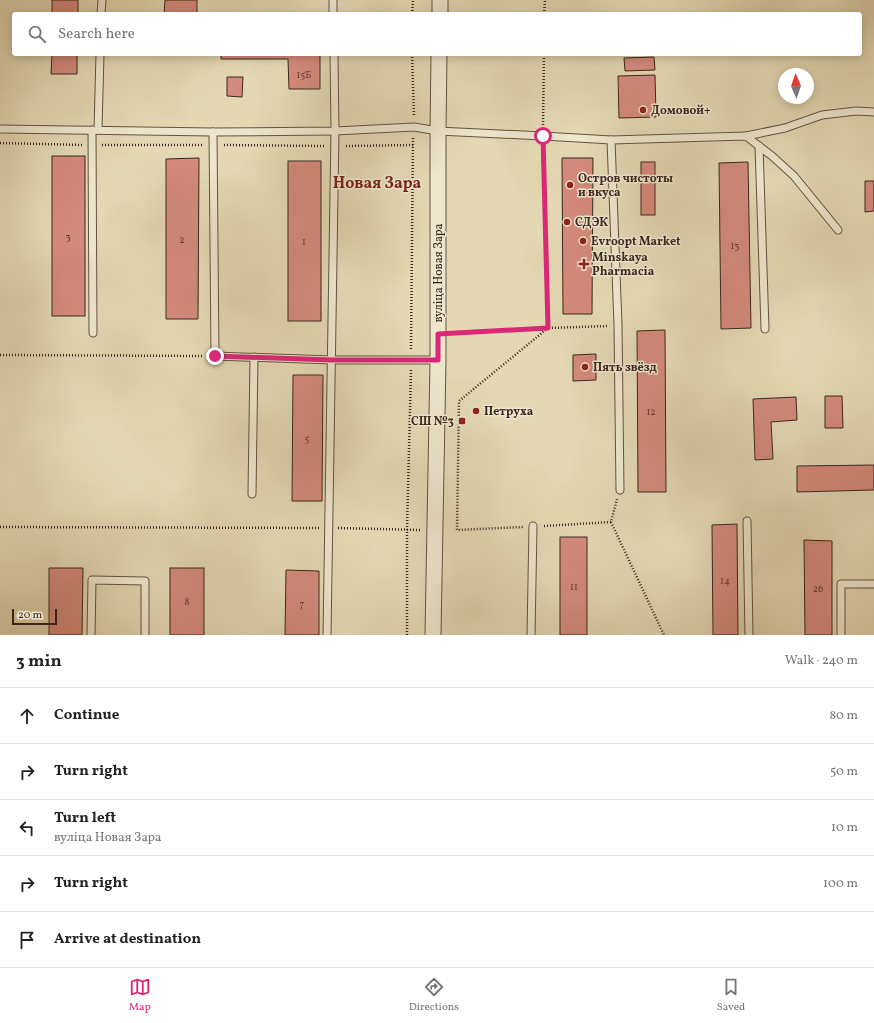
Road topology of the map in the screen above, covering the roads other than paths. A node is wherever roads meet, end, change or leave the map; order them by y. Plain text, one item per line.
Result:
1 (102, 0) edge
2 (333, 0) edge
3 (440, 0) edge
4 (102, 12) edge
5 (333, 12) edge
6 (440, 12) edge
7 (100, 56) edge
8 (334, 56) edge
9 (439, 56) edge
10 (874, 112) edge
11 (0, 129) edge
12 (95, 130) junction
13 (335, 130) junction
14 (438, 131) junction
15 (213, 132) junction
16 (746, 136) junction
17 (611, 140) junction
18 (759, 146) junction
19 (838, 230) dead end
20 (765, 329) dead end
21 (93, 333) dead end
22 (254, 357) junction
23 (332, 360) junction
24 (438, 360) junction
25 (620, 490) road end
26 (252, 494) dead end
27 (747, 522) dead end
28 (533, 526) road end
29 (874, 584) edge
30 (91, 635) edge
31 (145, 635) edge
32 (327, 635) edge
33 (433, 635) edge
34 (531, 635) edge
35 (749, 635) edge
36 (841, 635) edge

1 - 4 lane
2 - 5 lane
3 - 6 street
7 - 12 lane
8 - 13 lane
9 - 14 street, вуліца Новая Зара
10 - 16 lane
11 - 12 lane
12 - 15 lane
12 - 21 lane
13 - 14 lane
13 - 15 lane
13 - 23 lane
14 - 17 lane
14 - 24 street, вуліца Новая Зара
15 - 22 lane
16 - 17 lane
16 - 18 lane
17 - 25 lane
18 - 19 lane
18 - 20 lane
22 - 23 lane
22 - 26 lane
23 - 24 lane
23 - 32 lane
24 - 33 street, вуліца Новая Зара
27 - 35 lane
28 - 34 lane
29 - 36 lane
30 - 31 lane

